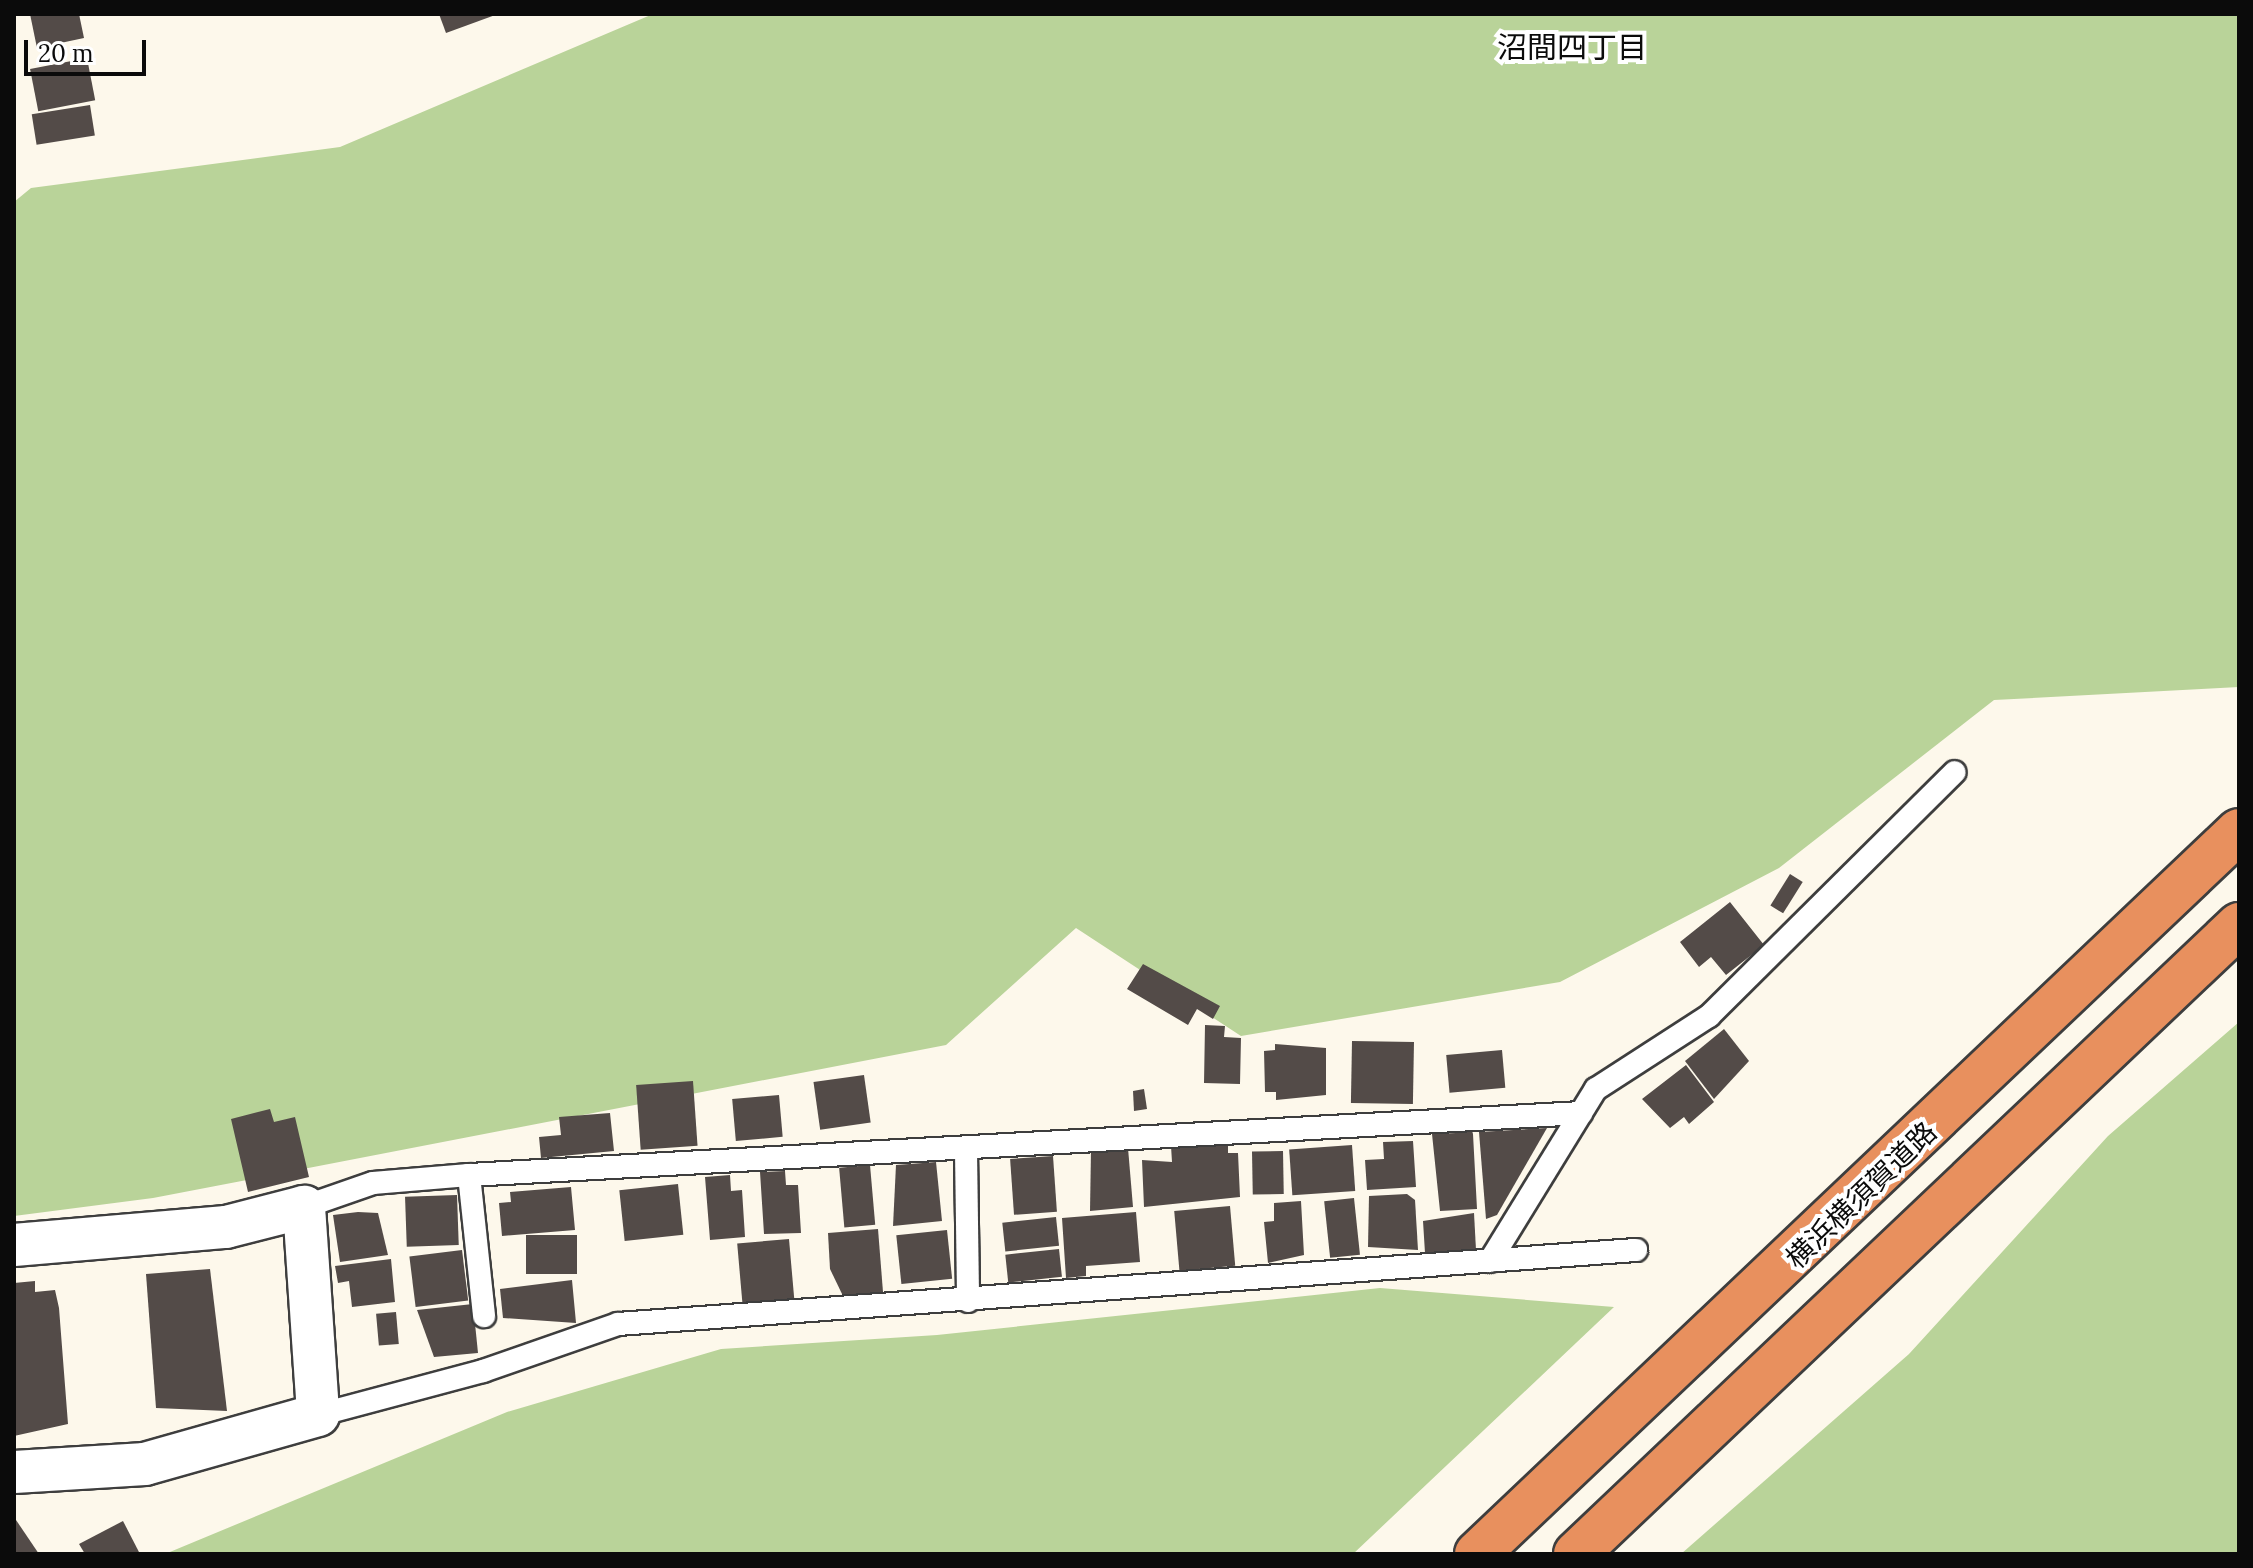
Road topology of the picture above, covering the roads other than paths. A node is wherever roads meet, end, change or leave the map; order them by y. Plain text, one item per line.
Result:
1 (1955, 772) dead end
2 (2239, 831) edge
3 (2239, 925) edge
4 (1581, 1113) junction
5 (966, 1151) junction
6 (469, 1175) junction
7 (304, 1207) junction
8 (14, 1245) edge
9 (1636, 1250) dead end
10 (1490, 1261) junction
11 (968, 1301) junction
12 (484, 1316) dead end
13 (318, 1415) junction
14 (14, 1472) edge
15 (1477, 1554) edge
16 (1576, 1554) edge

1 - 4 lane
2 - 15 highway, 横浜横須賀道路
3 - 16 highway
4 - 5 lane
4 - 10 lane
5 - 6 lane
5 - 11 lane
6 - 7 lane
6 - 12 lane
7 - 8 street
7 - 13 street
9 - 10 lane
10 - 11 lane
11 - 13 lane
13 - 14 street

